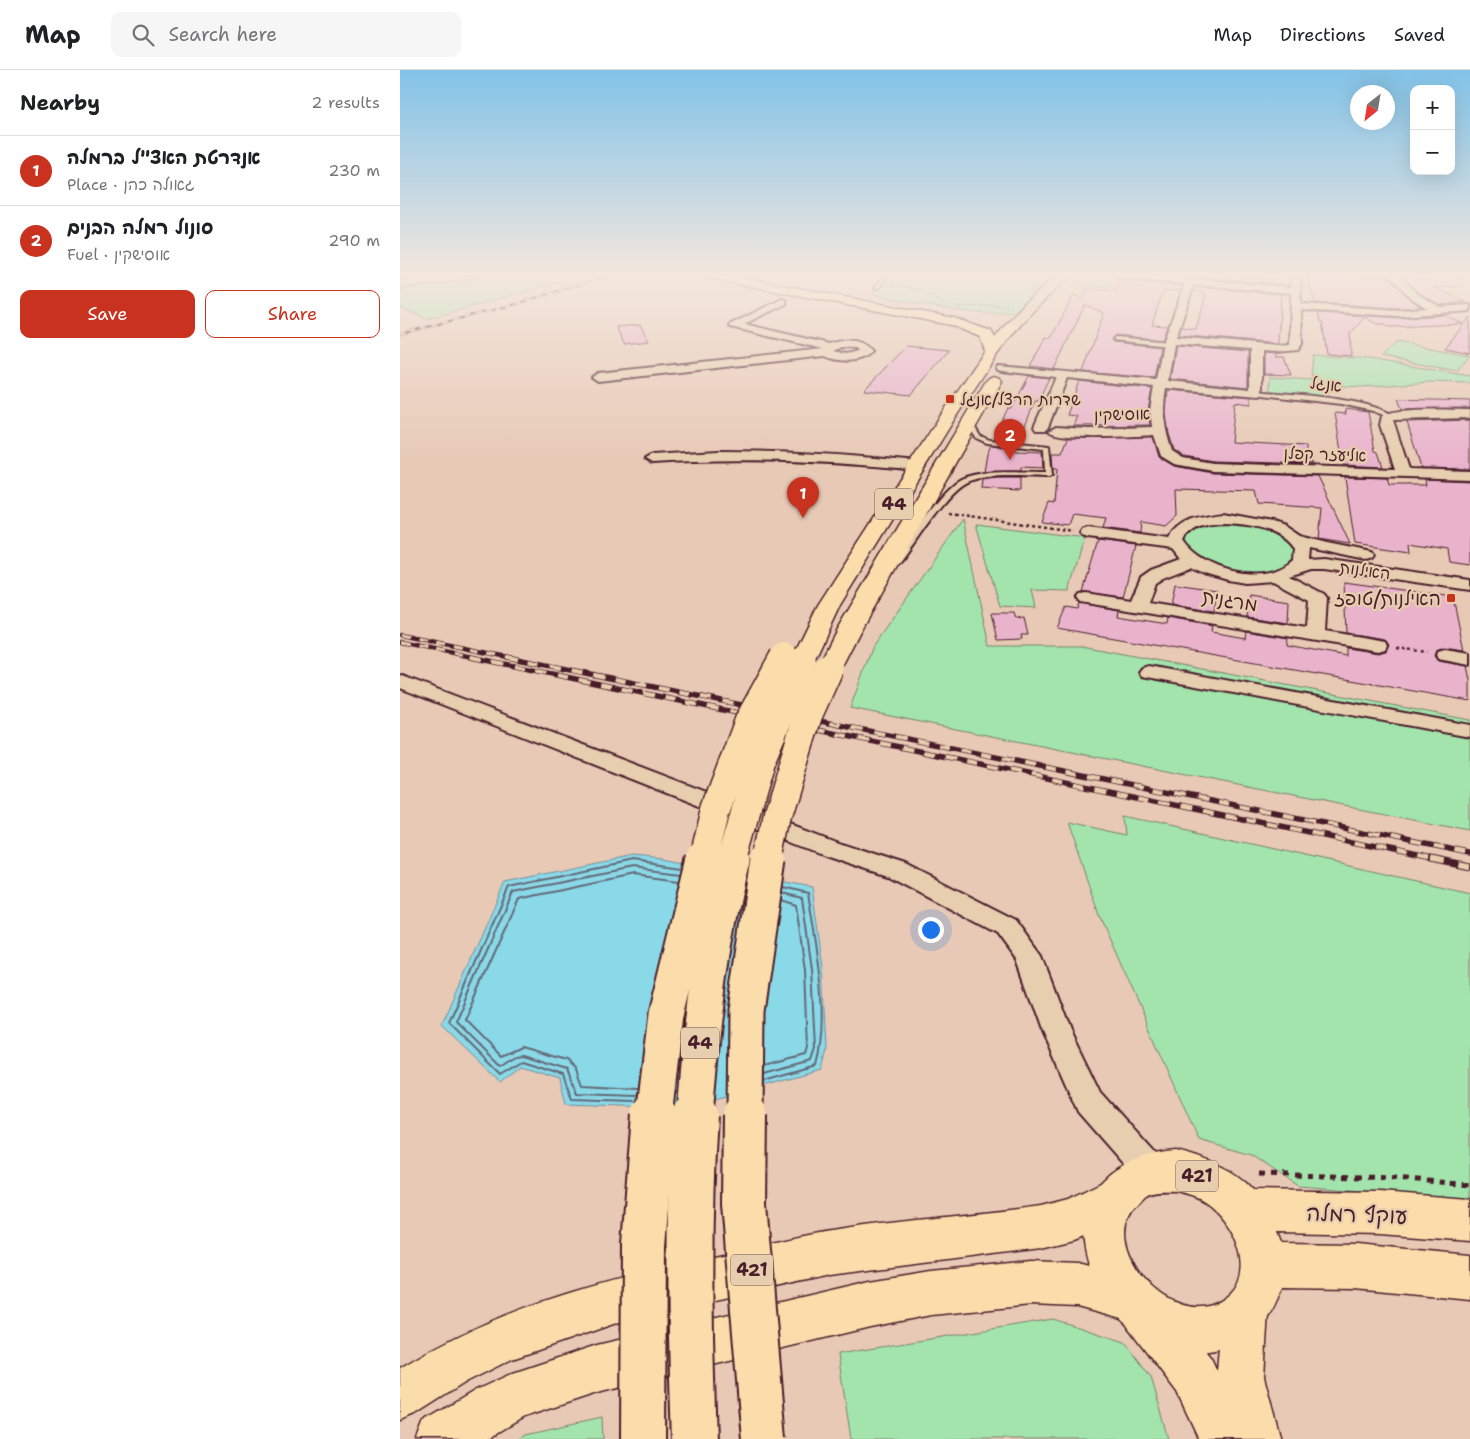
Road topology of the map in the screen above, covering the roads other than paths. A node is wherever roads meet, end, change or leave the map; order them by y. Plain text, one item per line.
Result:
1 (779, 337) edge
2 (988, 337) edge
3 (1006, 337) edge
4 (1172, 337) edge
5 (1296, 337) edge
6 (1115, 339) dead end
7 (1170, 342) junction
8 (1256, 348) junction
9 (1002, 358) junction
10 (1062, 374) junction
11 (598, 377) dead end
12 (1162, 384) junction
13 (1256, 393) junction
14 (1470, 414) edge
15 (1391, 416) junction
16 (969, 422) junction
17 (1041, 427) dead end
18 (1056, 431) dead end
19 (1158, 431) junction
20 (652, 459) dead end
21 (918, 466) junction
22 (1404, 474) junction
23 (1470, 475) edge
24 (1088, 533) road end
25 (1294, 539) junction
26 (1178, 545) junction
27 (1191, 561) junction
28 (1470, 570) edge
29 (1283, 572) junction
30 (877, 581) junction
31 (1470, 585) edge
32 (1086, 598) dead end
33 (1138, 606) junction
34 (1316, 635) junction
35 (1378, 645) road end
36 (1445, 655) road end
37 (1470, 659) edge
38 (806, 662) junction
39 (1149, 672) dead end
40 (400, 680) edge
41 (1470, 731) edge
42 (1135, 1184) junction
43 (1251, 1192) junction
44 (1470, 1220) edge
45 (1264, 1265) junction
46 (1470, 1277) edge
47 (1139, 1306) junction
48 (1245, 1311) junction
49 (400, 1396) edge
50 (442, 1439) edge
51 (643, 1439) edge
52 (694, 1439) edge
53 (764, 1439) edge
54 (1224, 1439) edge
55 (1256, 1439) edge

1 - 11 street
2 - 9 main road
3 - 9 main road, 44
4 - 7 street
5 - 8 street
6 - 7 lane
7 - 8 street
7 - 12 street
8 - 13 street
9 - 10 street, אנגל
9 - 16 main road, 44
9 - 21 main road, 44
10 - 12 street, אנגל
10 - 17 street
12 - 13 street, אנגל
12 - 19 street
13 - 15 lane, אנגל
14 - 15 street
15 - 22 street
16 - 30 main road, 44
16 - 30 lane
18 - 19 street, אוסישקין
19 - 22 street, אליעזר קפלן
20 - 21 street
21 - 38 main road, 44
22 - 23 street, אליעזר קפלן
24 - 26 street
25 - 26 street, האילנות
25 - 28 street, האילנות
25 - 29 street
26 - 27 street
27 - 29 street, האילנות
27 - 33 street, מרגנית
29 - 31 street, האילנות
29 - 34 street, מרגנית
30 - 38 main road, 44
32 - 33 street, מרגנית
33 - 34 street, מרגנית
34 - 35 street, מרגנית
36 - 37 street
38 - 51 main road, bridge
38 - 52 main road, 44, bridge
38 - 53 main road, 44, bridge
39 - 41 street
40 - 42 street
42 - 43 main road, 421
42 - 47 main road, 421
42 - 49 main road, 421
43 - 44 main road, עוקף רמלה
43 - 45 main road, 421
45 - 46 main road
45 - 48 main road, 421
47 - 48 main road, 421
47 - 50 main road, 421
47 - 54 main road
48 - 55 main road

